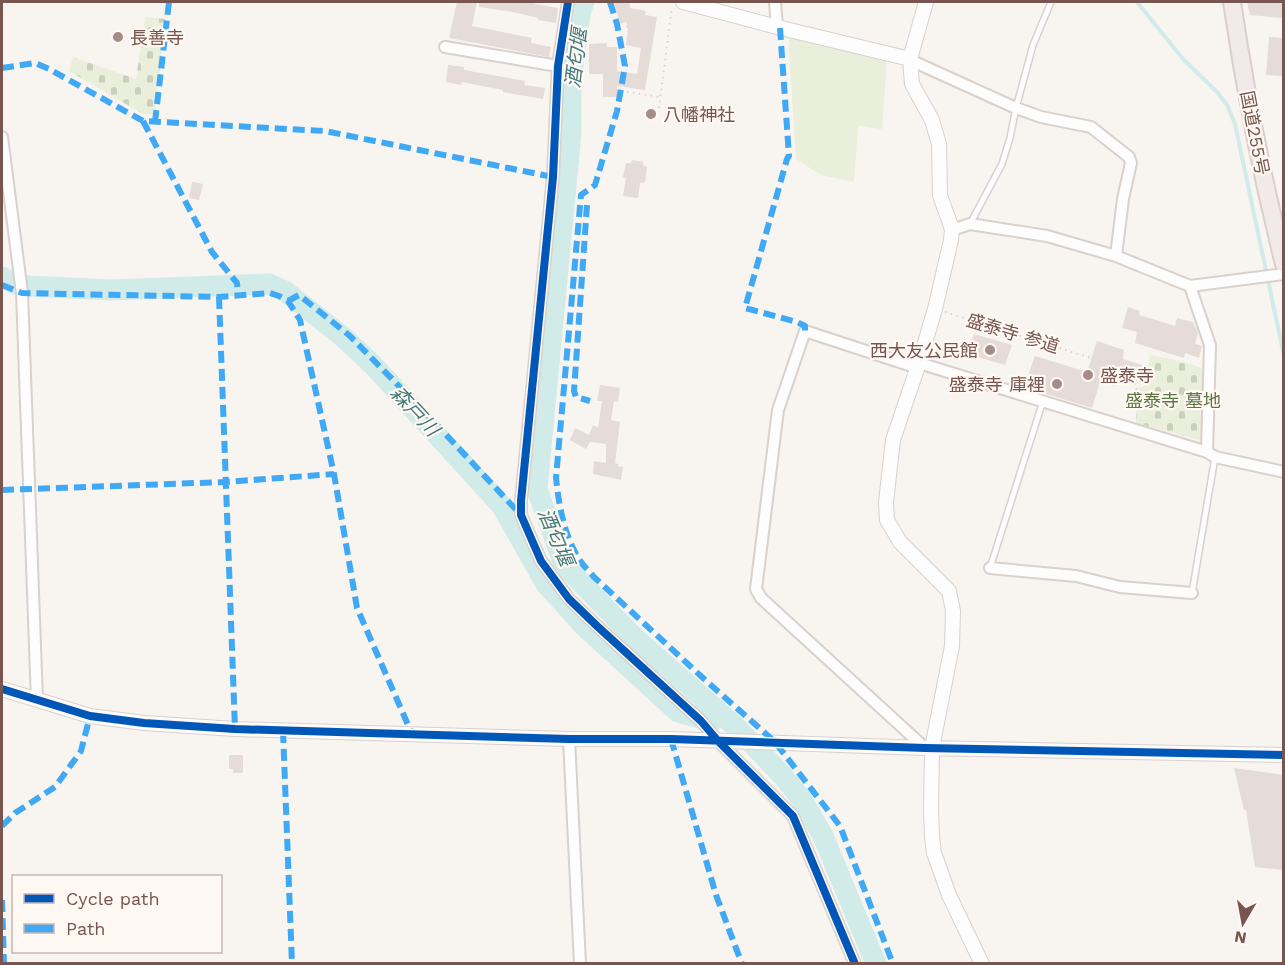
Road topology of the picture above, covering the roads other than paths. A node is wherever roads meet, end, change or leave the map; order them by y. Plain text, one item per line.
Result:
1 (568, 2) edge
2 (683, 2) edge
3 (775, 2) edge
4 (926, 2) edge
5 (1051, 2) edge
6 (1232, 2) edge
7 (777, 27) junction
8 (445, 47) dead end
9 (910, 59) junction
10 (558, 66) junction
11 (1016, 108) junction
12 (2, 137) edge
13 (970, 224) junction
14 (952, 230) junction
15 (1116, 256) junction
16 (1284, 264) edge
17 (1284, 274) edge
18 (1190, 286) junction
19 (918, 365) junction
20 (1043, 401) junction
21 (1211, 454) junction
22 (1284, 472) edge
23 (990, 568) joint
24 (1192, 593) joint
25 (2, 689) edge
26 (37, 699) junction
27 (569, 740) junction
28 (718, 741) junction
29 (929, 748) junction
30 (1284, 755) edge
31 (580, 963) edge
32 (855, 963) edge
33 (982, 963) edge

1 - 10 street
2 - 7 street
3 - 7 street
4 - 9 street
5 - 11 lane
6 - 16 highway, 国道255号
7 - 9 street
8 - 10 street
9 - 11 street
9 - 14 street
10 - 28 street
11 - 13 lane
11 - 15 street
12 - 26 street
13 - 14 street
13 - 15 street
14 - 19 street
15 - 18 street
17 - 18 street
18 - 21 street
19 - 20 street
19 - 29 street
19 - 29 street
20 - 21 street
20 - 23 lane
21 - 22 street
21 - 24 lane
23 - 24 street
25 - 26 street
26 - 27 street
27 - 28 street
27 - 31 street
28 - 29 street
28 - 32 street
29 - 30 street
29 - 33 street

